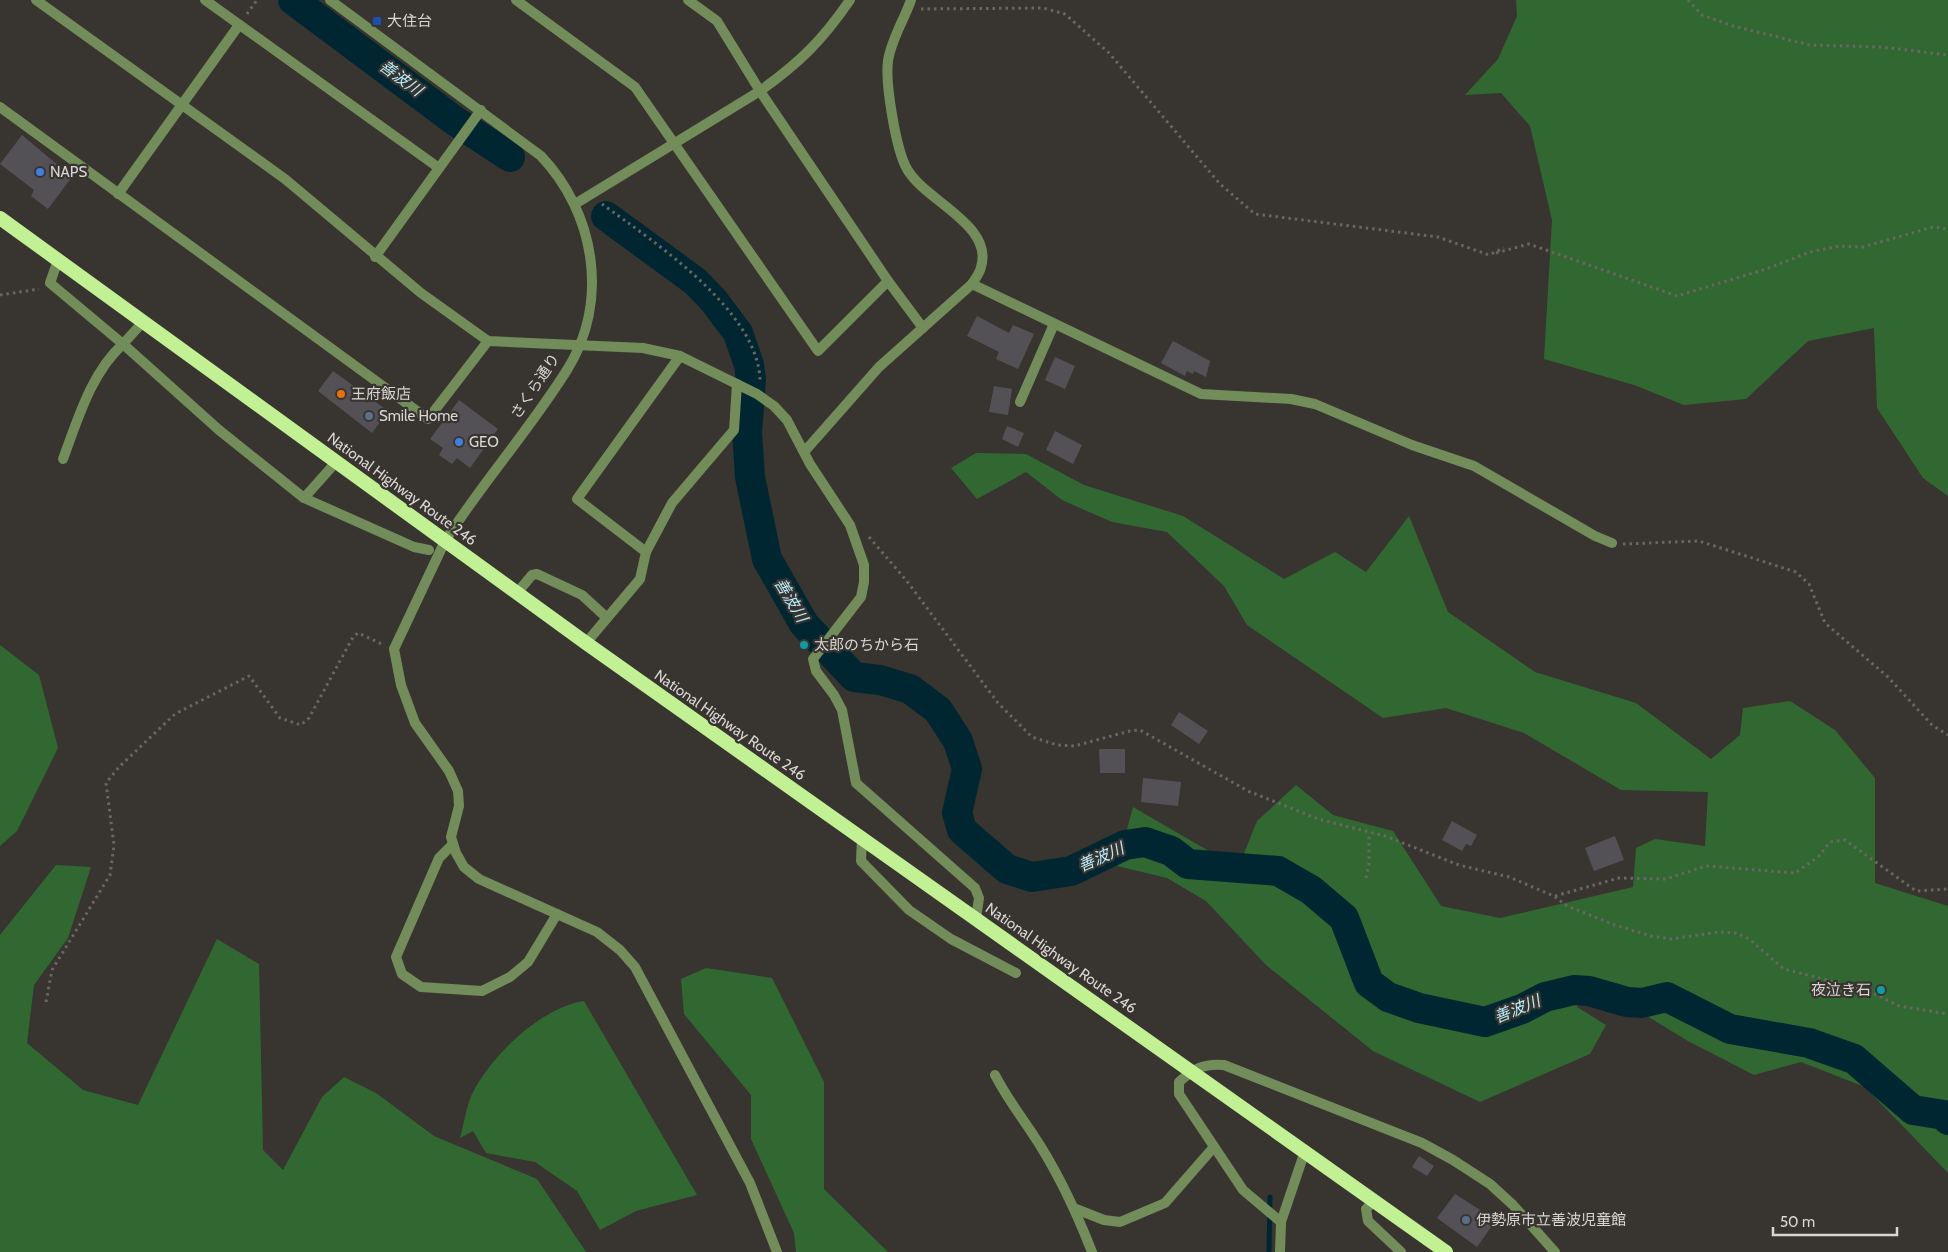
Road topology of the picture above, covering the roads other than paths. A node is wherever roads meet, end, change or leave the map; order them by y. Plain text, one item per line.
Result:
1 (36, 0) edge
2 (204, 0) edge
3 (330, 0) edge
4 (516, 0) edge
5 (688, 0) edge
6 (850, 0) edge
7 (909, 5) edge
8 (239, 25) junction
9 (760, 92) junction
10 (182, 106) junction
11 (0, 108) edge
12 (481, 110) junction
13 (674, 144) junction
14 (439, 168) junction
15 (118, 194) junction
16 (575, 204) junction
17 (0, 218) edge
18 (375, 257) junction
19 (58, 260) junction
20 (888, 281) junction
21 (972, 284) junction
22 (143, 322) junction
23 (1054, 324) junction
24 (924, 328) junction
25 (488, 341) junction
26 (123, 344) junction
27 (578, 345) junction
28 (680, 356) junction
29 (740, 386) junction
30 (1020, 402) dead end
31 (805, 451) junction
32 (63, 459) dead end
33 (337, 461) junction
34 (304, 498) junction
35 (445, 541) junction
36 (1612, 543) road end
37 (429, 550) dead end
38 (646, 552) junction
39 (517, 593) junction
40 (607, 618) junction
41 (586, 643) junction
42 (862, 838) junction
43 (453, 844) junction
44 (556, 914) junction
45 (976, 918) junction
46 (1016, 973) dead end
47 (1191, 1070) junction
48 (995, 1075) dead end
49 (1213, 1148) junction
50 (1305, 1151) junction
51 (1374, 1201) junction
52 (1076, 1209) junction
53 (1281, 1222) junction
54 (776, 1252) edge
55 (1092, 1252) edge
56 (1280, 1252) edge
57 (1401, 1252) edge
58 (1446, 1252) edge
59 (1555, 1252) edge

1 - 10 street
2 - 8 street
3 - 12 street, さくら通り
4 - 13 street
5 - 9 street
6 - 9 street
7 - 21 street
8 - 10 street
8 - 14 street
9 - 13 street
9 - 20 street
10 - 15 street
10 - 18 street
11 - 15 street
12 - 14 street
12 - 16 street, さくら通り
13 - 16 street
13 - 20 street
14 - 18 street
15 - 25 street
16 - 27 street, さくら通り
17 - 19 highway, National Highway Route 246
18 - 25 street
19 - 22 highway, National Highway Route 246
19 - 26 street
20 - 24 street
21 - 23 street
21 - 24 street
22 - 26 street
22 - 33 highway, National Highway Route 246
23 - 30 street
23 - 36 street
24 - 31 street
25 - 27 street
26 - 32 street
26 - 34 street
27 - 28 street
27 - 35 street, さくら通り
28 - 29 street
28 - 38 street
29 - 31 street
29 - 38 street
31 - 45 street
33 - 34 street
33 - 35 highway, National Highway Route 246
34 - 37 street
35 - 39 highway, National Highway Route 246
35 - 43 street, さくら通り
38 - 40 street
39 - 40 street
39 - 41 highway, National Highway Route 246
40 - 41 street
41 - 42 highway, National Highway Route 246
42 - 45 highway, National Highway Route 246
42 - 46 street
43 - 44 street
43 - 44 street
44 - 54 street
45 - 47 highway, National Highway Route 246
47 - 49 street
47 - 50 highway, National Highway Route 246
47 - 59 street
48 - 52 street
49 - 52 street
49 - 53 street
50 - 51 highway, National Highway Route 246
50 - 53 street
51 - 57 street
51 - 58 highway, National Highway Route 246
52 - 55 street
53 - 56 street

